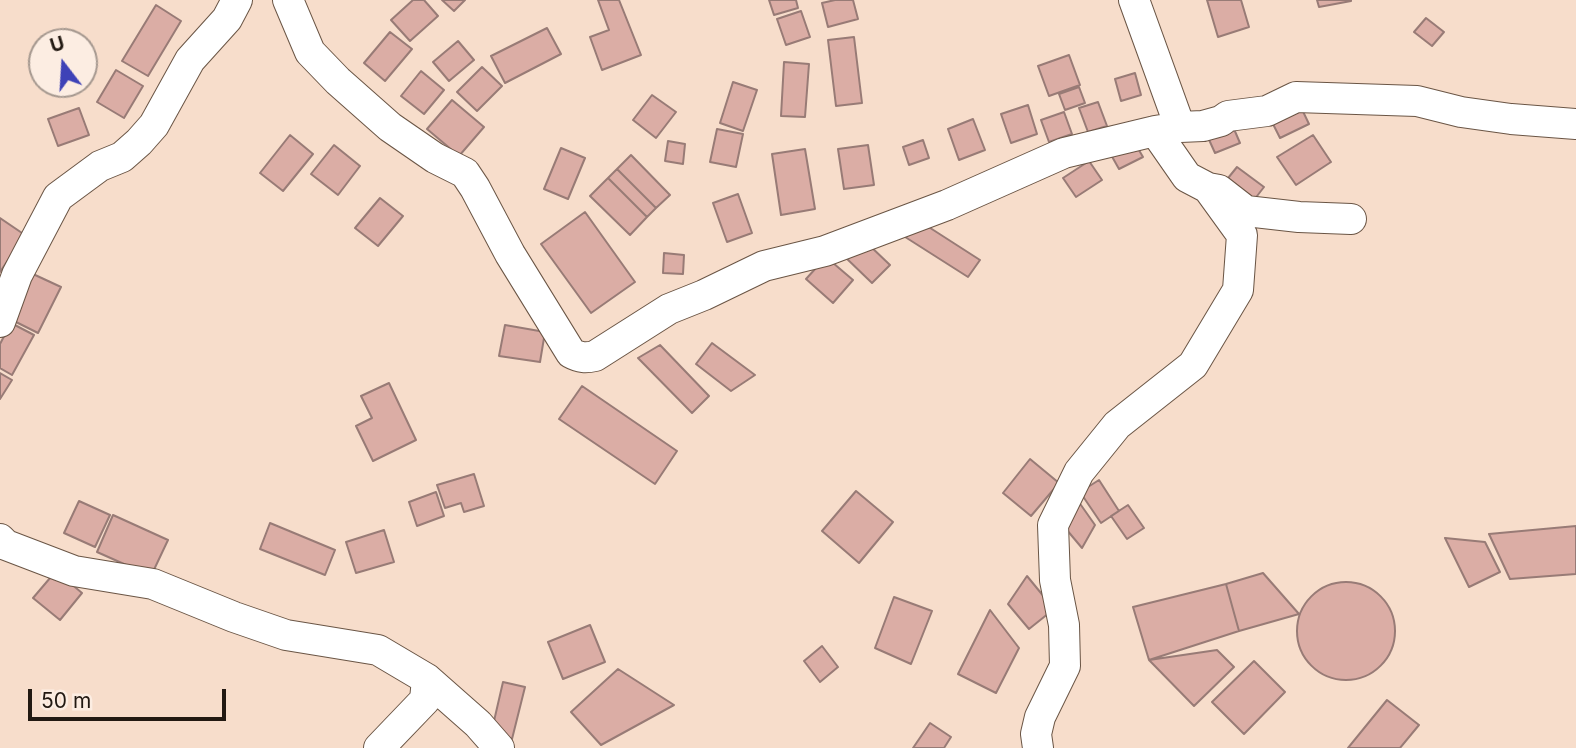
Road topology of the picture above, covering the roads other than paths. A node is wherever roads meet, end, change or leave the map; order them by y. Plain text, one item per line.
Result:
1 (237, 0) edge
2 (288, 0) edge
3 (1134, 0) edge
4 (1576, 124) edge
5 (1167, 129) junction
6 (1208, 188) junction
7 (1351, 219) dead end
8 (0, 322) edge
9 (0, 539) edge
10 (427, 679) junction
11 (392, 734) edge
12 (499, 748) edge
13 (1038, 748) edge

1 - 8 street
2 - 5 street
3 - 5 street
4 - 5 street
5 - 6 street
6 - 7 street
6 - 13 street
9 - 10 street
10 - 11 street
10 - 12 street

